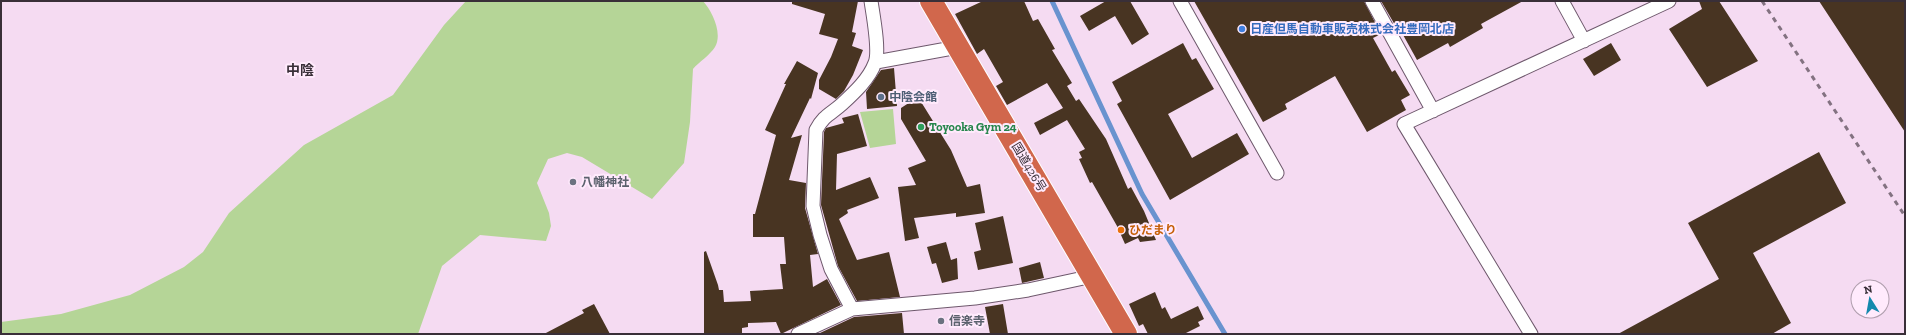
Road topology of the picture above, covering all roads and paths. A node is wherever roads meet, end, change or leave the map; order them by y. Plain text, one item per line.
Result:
1 (871, 1) edge
2 (931, 1) edge
3 (1180, 1) edge
4 (1372, 1) edge
5 (1562, 1) edge
6 (1669, 1) edge
7 (1584, 41) junction
8 (958, 48) junction
9 (876, 62) junction
10 (1433, 111) junction
11 (1277, 173) dead end
12 (1093, 276) junction
13 (852, 309) junction
14 (798, 334) edge
15 (1126, 334) edge
16 (1531, 334) edge

1 - 9 street
2 - 8 highway, 国道426号
3 - 11 street
4 - 10 street
5 - 7 street
6 - 7 street
7 - 10 street
8 - 9 street
8 - 12 highway, 国道426号
9 - 13 street
10 - 16 street
12 - 13 street
12 - 15 highway, 国道426号
13 - 14 street

